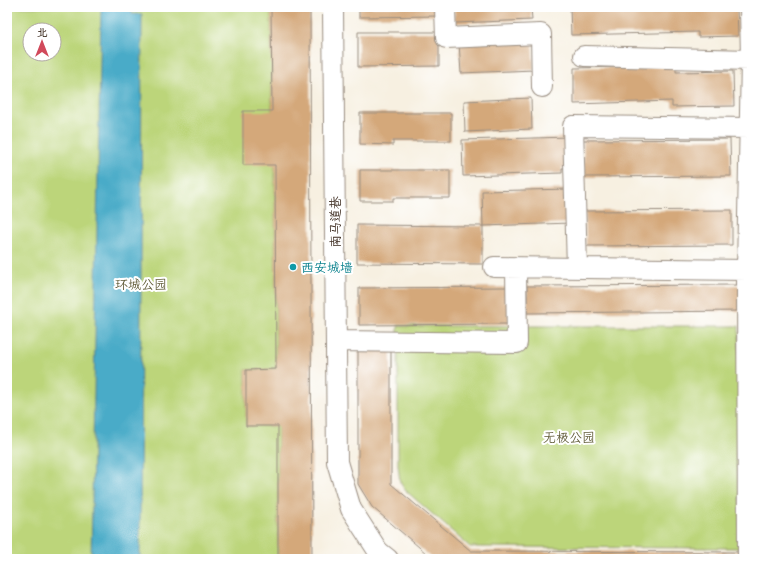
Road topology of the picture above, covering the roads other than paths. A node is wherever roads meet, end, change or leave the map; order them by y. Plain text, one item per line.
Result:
1 (333, 7) edge
2 (444, 7) edge
3 (750, 7) edge
4 (584, 56) dead end
5 (751, 60) edge
6 (542, 87) dead end
7 (750, 128) junction
8 (494, 267) dead end
9 (516, 268) junction
10 (577, 268) junction
11 (747, 270) junction
12 (336, 341) junction
13 (750, 494) edge
14 (388, 559) edge
15 (748, 559) edge

1 - 12 street, 南马道巷
2 - 6 street
3 - 5 street
4 - 5 street
5 - 7 street
7 - 10 street
7 - 11 street
8 - 9 street
9 - 10 street
9 - 12 street
10 - 11 street
11 - 13 street
12 - 14 street, 南马道巷
13 - 15 street

